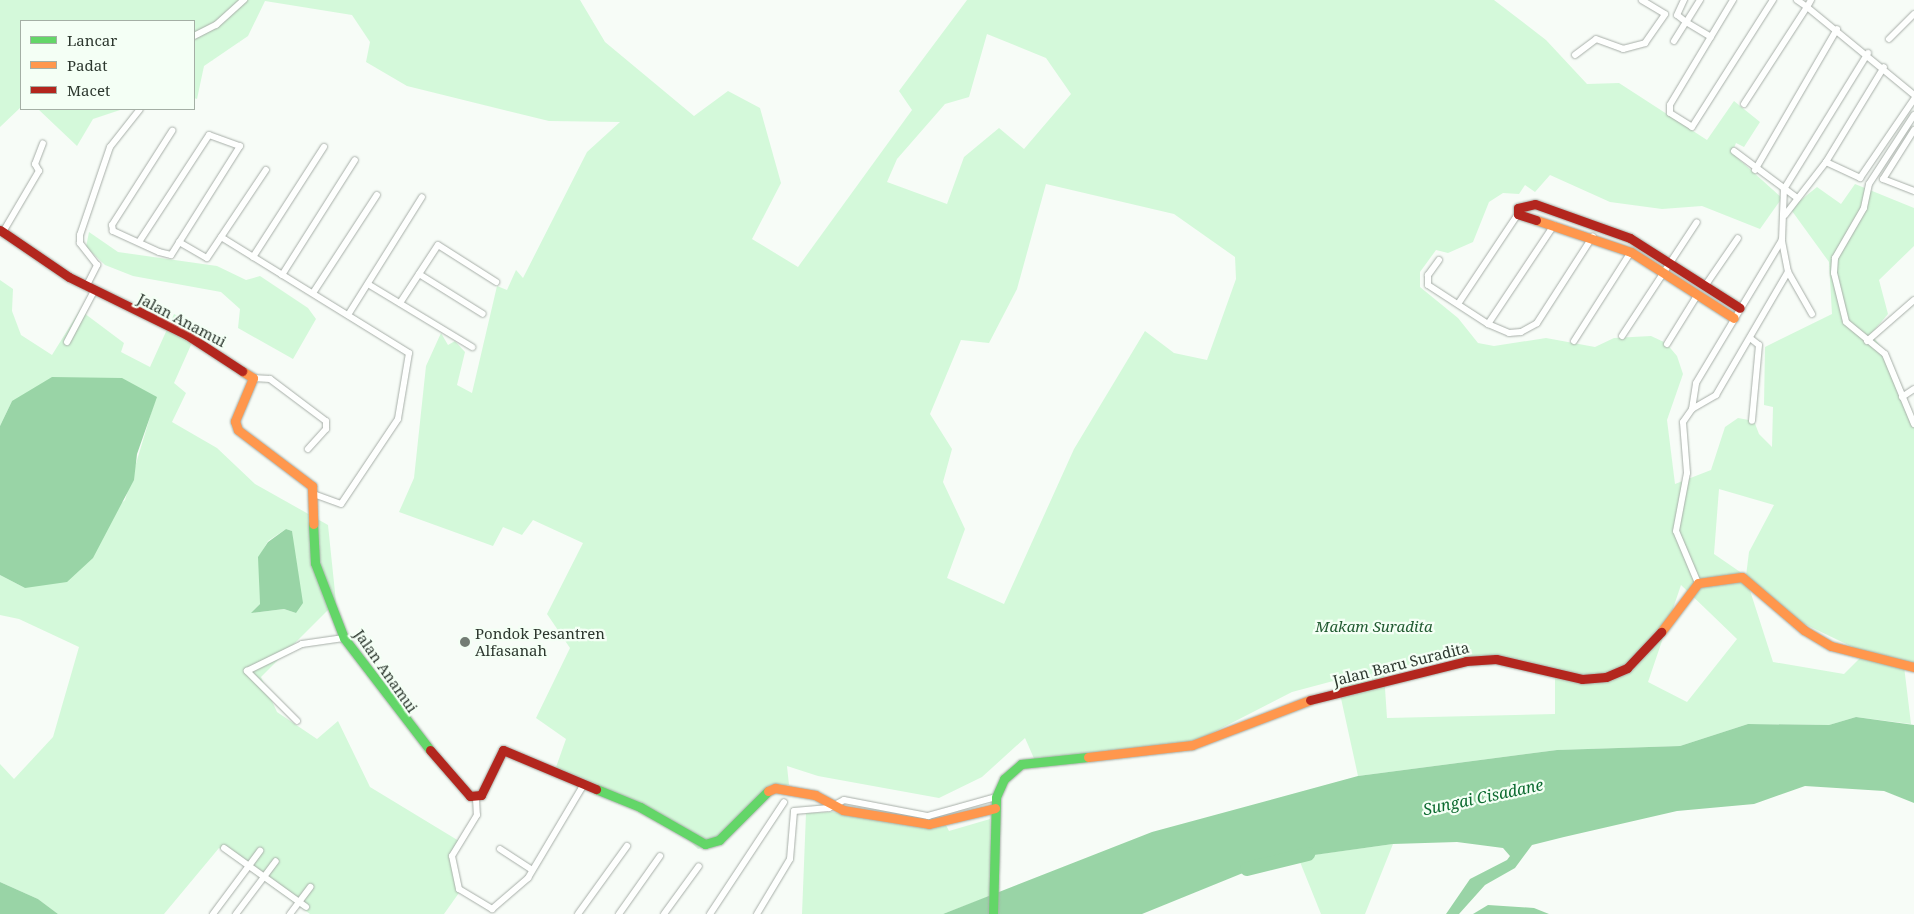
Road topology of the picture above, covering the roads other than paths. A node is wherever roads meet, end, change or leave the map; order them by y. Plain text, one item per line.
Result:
1 (244, 0) edge
2 (1642, 0) edge
3 (1684, 0) edge
4 (1700, 0) edge
5 (1733, 0) edge
6 (1773, 0) edge
7 (1796, 0) edge
8 (1811, 0) edge
9 (1807, 7) junction
10 (1914, 14) edge
11 (1686, 22) junction
12 (1837, 29) junction
13 (195, 36) edge
14 (1711, 37) junction
15 (1889, 39) dead end
16 (1674, 41) dead end
17 (1868, 53) junction
18 (1575, 55) dead end
19 (1884, 67) junction
20 (1914, 97) edge
21 (1744, 104) dead end
22 (139, 110) edge
23 (1914, 115) edge
24 (172, 130) dead end
25 (1914, 130) edge
26 (43, 142) dead end
27 (324, 146) dead end
28 (1734, 150) dead end
29 (355, 160) dead end
30 (1826, 162) junction
31 (266, 170) dead end
32 (1755, 170) junction
33 (1784, 189) junction
34 (1914, 191) edge
35 (377, 195) dead end
36 (422, 197) dead end
37 (1797, 198) junction
38 (1518, 214) junction
39 (1783, 219) junction
40 (1696, 222) dead end
41 (1554, 225) junction
42 (1, 231) edge
43 (1593, 236) junction
44 (221, 237) junction
45 (1738, 238) dead end
46 (1782, 240) junction
47 (139, 242) junction
48 (180, 242) junction
49 (1631, 252) junction
50 (253, 257) junction
51 (1439, 260) dead end
52 (1670, 263) junction
53 (1663, 271) junction
54 (1788, 272) junction
55 (282, 274) junction
56 (419, 274) junction
57 (496, 282) dead end
58 (368, 284) junction
59 (1705, 286) junction
60 (90, 289) junction
61 (313, 293) junction
62 (1698, 294) junction
63 (1914, 300) edge
64 (400, 303) junction
65 (1458, 304) junction
66 (1740, 308) junction
67 (483, 314) dead end
68 (1812, 314) dead end
69 (348, 315) junction
70 (1734, 318) junction
71 (1488, 324) junction
72 (1622, 336) dead end
73 (1750, 338) junction
74 (1574, 341) dead end
75 (1867, 341) junction
76 (67, 342) dead end
77 (1667, 344) dead end
78 (472, 347) dead end
79 (253, 378) junction
80 (1914, 389) edge
81 (1902, 396) junction
82 (1692, 409) junction
83 (1752, 421) dead end
84 (1914, 424) edge
85 (308, 449) dead end
86 (313, 494) junction
87 (1698, 583) junction
88 (344, 638) junction
89 (1914, 667) edge
90 (297, 721) dead end
91 (584, 784) junction
92 (996, 797) junction
93 (476, 798) junction
94 (784, 802) dead end
95 (835, 803) junction
96 (995, 812) junction
97 (627, 846) dead end
98 (224, 848) dead end
99 (500, 849) dead end
100 (260, 851) dead end
101 (660, 856) dead end
102 (276, 861) dead end
103 (249, 866) junction
104 (699, 866) dead end
105 (532, 870) junction
106 (264, 877) junction
107 (310, 887) dead end
108 (299, 902) junction
109 (306, 907) dead end
110 (213, 914) edge
111 (236, 914) edge
112 (290, 914) edge
113 (578, 914) edge
114 (619, 914) edge
115 (664, 914) edge
116 (710, 914) edge
117 (757, 914) edge
118 (993, 914) edge

1 - 13 street
2 - 18 street
3 - 11 street
4 - 11 street
5 - 14 street
6 - 14 street
7 - 9 street
8 - 9 street
9 - 12 street
9 - 21 street
10 - 15 street
11 - 14 street
11 - 16 street
12 - 17 street
12 - 32 street
17 - 19 street
17 - 33 street
19 - 20 street
19 - 30 street
20 - 30 street
22 - 60 street
23 - 75 street
24 - 47 street
25 - 34 street
26 - 42 street
27 - 50 street
28 - 32 street
29 - 55 street
30 - 37 street
31 - 44 street
32 - 33 street
33 - 37 street
33 - 39 street
35 - 61 street
36 - 58 street
37 - 39 street
38 - 41 street
38 - 52 street
38 - 65 street
39 - 46 street
40 - 52 street
41 - 43 street
41 - 71 street
42 - 60 street, Jalan Anamui
43 - 49 street
43 - 71 street
44 - 48 street
44 - 50 street
45 - 59 street
46 - 54 street
46 - 66 street
47 - 48 street
47 - 48 street
49 - 53 street
49 - 74 street
50 - 55 street
51 - 65 street
52 - 53 street
52 - 59 street
53 - 62 street
53 - 72 street
54 - 68 street
54 - 73 street
55 - 61 street
56 - 57 street
56 - 64 street
56 - 67 street
58 - 64 street
58 - 69 street
59 - 66 street
60 - 76 street
60 - 79 street, Jalan Anamui
61 - 69 street
62 - 70 street
62 - 77 street
63 - 75 street
64 - 78 street
65 - 71 street
66 - 70 street
69 - 86 street
70 - 82 street
73 - 82 street
73 - 83 street
75 - 81 street
79 - 85 street
79 - 86 street
80 - 81 street
81 - 84 street
82 - 87 street
86 - 88 street, Jalan Anamui
87 - 89 street
87 - 92 street, Jalan Baru Suradita
88 - 90 street
88 - 93 street, Jalan Anamui
91 - 93 street
91 - 95 street
91 - 105 street
92 - 95 street
92 - 96 street, Jalan Baru Suradita
93 - 105 street
94 - 116 street
95 - 96 street
95 - 117 street
96 - 118 street, Jalan Baru Suradita
97 - 113 street
98 - 103 street
99 - 105 street
100 - 103 street
101 - 114 street
102 - 106 street
103 - 106 street
103 - 110 street
104 - 115 street
106 - 108 street
106 - 111 street
107 - 108 street
108 - 109 street
108 - 112 street

